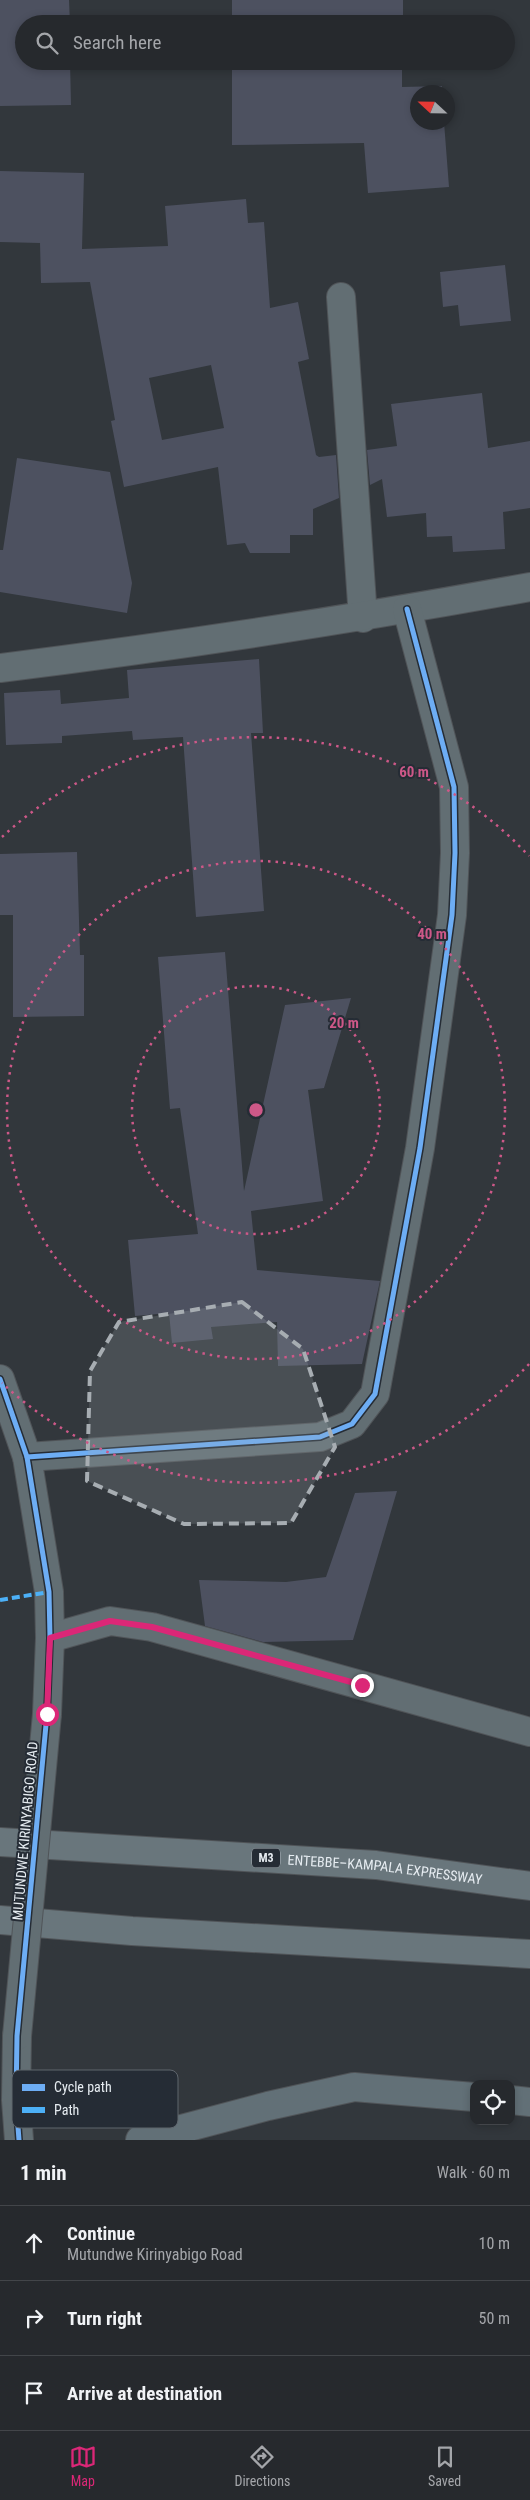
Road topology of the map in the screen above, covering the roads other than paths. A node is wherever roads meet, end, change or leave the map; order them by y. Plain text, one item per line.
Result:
1 (341, 297) dead end
2 (530, 587) edge
3 (407, 609) junction
4 (363, 618) junction
5 (0, 668) edge
6 (0, 1379) edge
7 (27, 1457) junction
8 (50, 1638) junction
9 (530, 1732) edge
10 (0, 1842) edge
11 (530, 1886) edge
12 (0, 1920) edge
13 (530, 1954) edge
14 (16, 2070) edge
15 (470, 2097) edge
16 (515, 2100) edge
17 (530, 2102) edge
18 (140, 2140) edge

1 - 4 street
2 - 3 street
3 - 4 street
3 - 7 street
4 - 5 street
6 - 7 street, MUTUNDWE KIRINYABIGO ROAD
7 - 8 street, MUTUNDWE KIRINYABIGO ROAD
8 - 9 street
8 - 14 street, MUTUNDWE KIRINYABIGO ROAD, bridge
10 - 11 highway, ENTEBBE–KAMPALA EXPRESSWAY / M3
12 - 13 highway
15 - 18 street
16 - 17 street

